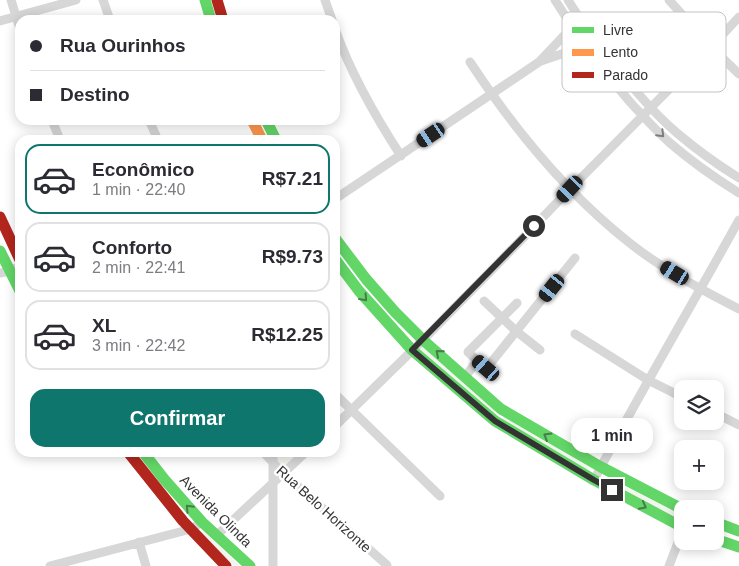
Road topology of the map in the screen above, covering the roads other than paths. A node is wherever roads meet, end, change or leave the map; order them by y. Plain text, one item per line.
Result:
1 (12, 0) edge
2 (76, 0) edge
3 (103, 0) edge
4 (205, 0) edge
5 (217, 0) edge
6 (325, 0) edge
7 (555, 0) edge
8 (568, 0) edge
9 (669, 0) edge
10 (563, 12) edge
11 (576, 12) edge
12 (680, 12) edge
13 (16, 15) edge
14 (23, 15) edge
15 (108, 15) edge
16 (210, 15) edge
17 (222, 15) edge
18 (330, 15) edge
19 (15, 17) edge
20 (739, 17) edge
21 (0, 21) edge
22 (726, 31) edge
23 (562, 37) edge
24 (340, 44) edge
25 (562, 54) edge
26 (726, 61) edge
27 (470, 62) dead end
28 (538, 62) junction
29 (739, 74) edge
30 (622, 92) edge
31 (638, 92) edge
32 (667, 92) edge
33 (492, 95) junction
34 (651, 108) junction
35 (643, 116) junction
36 (401, 156) junction
37 (739, 178) edge
38 (570, 189) junction
39 (739, 193) edge
40 (340, 196) edge
41 (0, 217) edge
42 (739, 220) edge
43 (340, 245) edge
44 (15, 249) edge
45 (0, 251) edge
46 (576, 258) dead end
47 (340, 266) edge
48 (10, 270) edge
49 (701, 289) junction
50 (484, 301) dead end
51 (517, 303) dead end
52 (739, 309) edge
53 (502, 319) junction
54 (516, 332) junction
55 (575, 334) dead end
56 (423, 340) junction
57 (412, 350) junction
58 (540, 350) dead end
59 (478, 361) junction
60 (465, 376) junction
61 (648, 380) junction
62 (674, 393) edge
63 (340, 399) edge
64 (351, 411) junction
65 (724, 418) edge
66 (340, 421) edge
67 (739, 425) edge
68 (132, 457) edge
69 (147, 457) edge
70 (268, 457) edge
71 (273, 457) edge
72 (301, 457) edge
73 (273, 463) junction
74 (601, 467) junction
75 (283, 473) junction
76 (594, 480) junction
77 (273, 483) junction
78 (440, 496) dead end
79 (674, 505) edge
80 (202, 522) junction
81 (674, 523) edge
82 (724, 525) edge
83 (190, 529) junction
84 (739, 531) edge
85 (216, 536) junction
86 (139, 542) junction
87 (724, 542) edge
88 (739, 547) edge
89 (675, 550) edge
90 (387, 565) edge
91 (50, 566) edge
92 (146, 566) edge
93 (226, 566) edge
94 (250, 566) edge
95 (273, 566) edge
96 (669, 566) edge

1 - 13 street
2 - 14 street
3 - 15 street
4 - 16 street
5 - 17 street
6 - 18 street
7 - 10 street
8 - 11 street
9 - 12 street
19 - 21 street
20 - 22 street
23 - 28 street
24 - 36 street
25 - 28 street
26 - 29 street
27 - 33 street
28 - 33 street
30 - 35 street
31 - 34 street
32 - 34 street
33 - 36 street
33 - 38 street
34 - 35 street
34 - 37 street
35 - 38 street
35 -> 39 street
36 - 40 street
38 - 49 street
38 - 56 street
41 - 44 street
42 - 49 street
43 - 56 street
45 - 48 street
46 - 54 street
47 -> 57 street
49 - 52 street
49 - 61 street
50 - 53 street
51 - 53 street
53 - 54 street
53 - 59 street
54 - 58 street
54 - 59 street
55 - 61 street
56 - 57 street
60 -> 56 street
57 - 64 street
57 - 76 street
59 - 60 street
74 -> 60 street
61 - 62 street
61 - 74 street
63 - 64 street
64 - 66 street
64 - 78 street
65 - 67 street
68 - 83 street, Avenida Olinda
80 -> 69 street, Avenida Olinda
70 - 73 street, Rua Belo Horizonte
71 - 73 street
72 - 75 street
73 - 75 street, Rua Belo Horizonte
73 - 77 street
74 - 76 street
74 - 79 street
75 - 77 street
75 - 90 street, Rua Belo Horizonte
76 -> 81 street
77 - 85 street
77 - 95 street
80 - 83 street
80 - 85 street, Avenida Olinda
82 - 84 street
83 - 86 street
83 - 93 street, Avenida Olinda
85 - 94 street, Avenida Olinda
86 - 91 street
86 - 92 street
87 - 88 street
89 - 96 street

